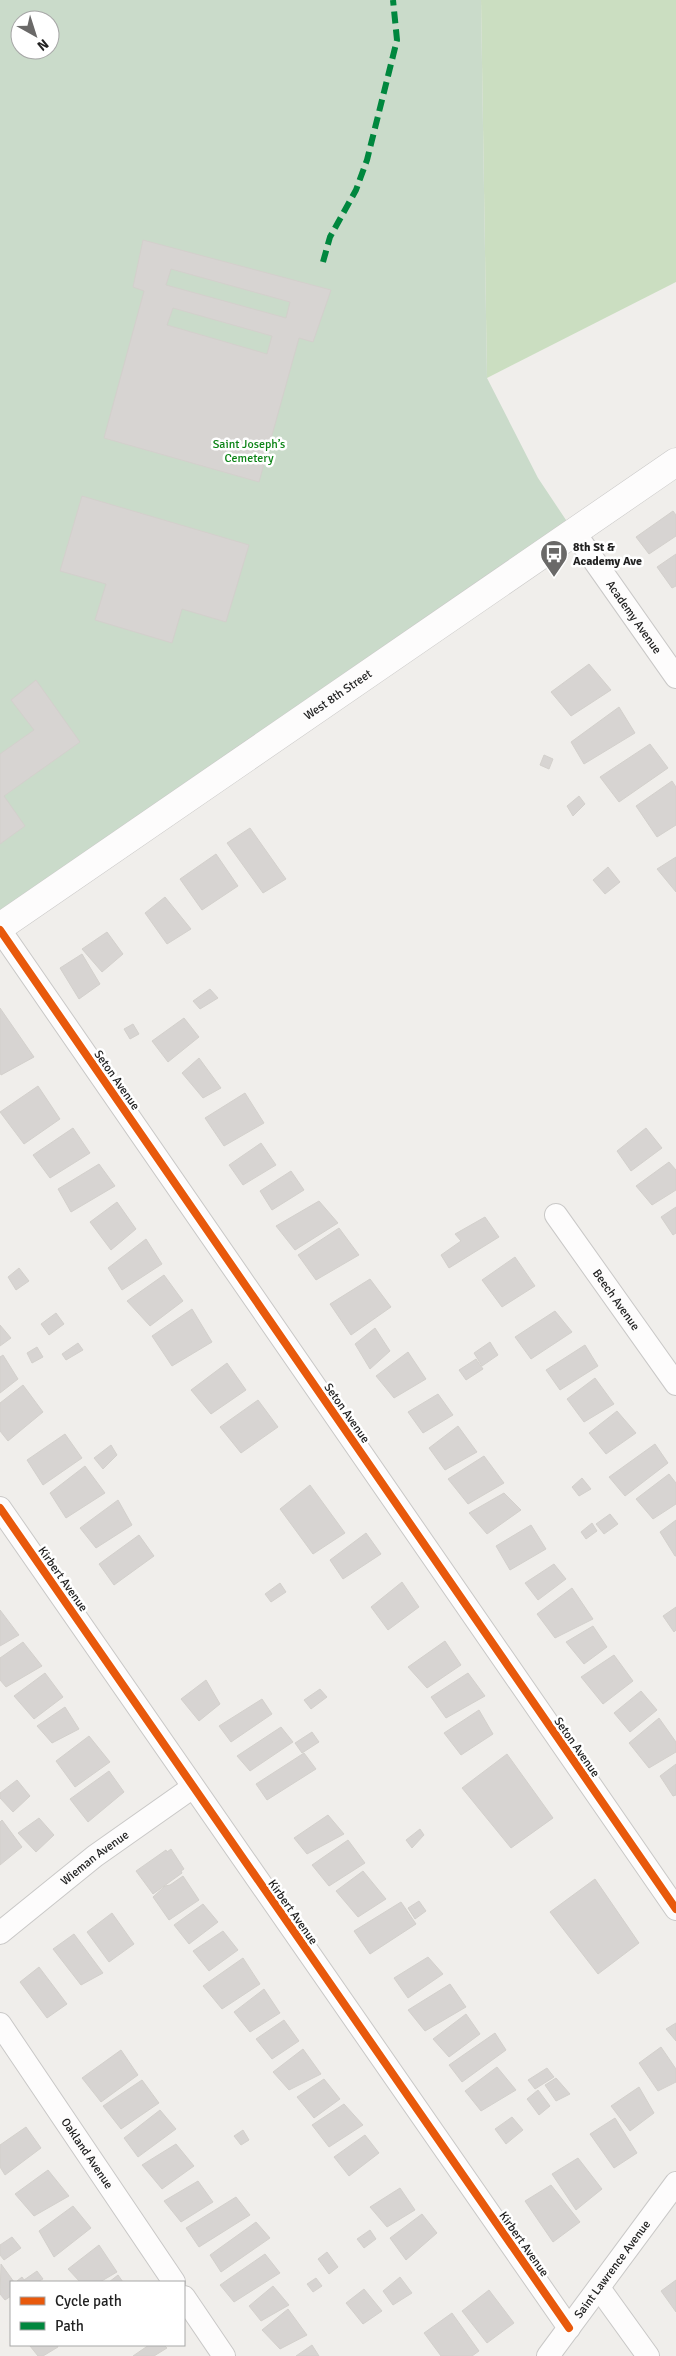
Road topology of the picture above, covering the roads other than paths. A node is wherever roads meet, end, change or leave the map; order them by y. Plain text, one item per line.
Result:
1 (676, 462) edge
2 (574, 532) junction
3 (676, 677) edge
4 (0, 929) edge
5 (556, 1215) dead end
6 (676, 1384) edge
7 (0, 1508) edge
8 (193, 1787) junction
9 (676, 1909) edge
10 (0, 1933) edge
11 (0, 2024) edge
12 (676, 2183) edge
13 (173, 2281) edge
14 (599, 2288) junction
15 (185, 2298) edge
16 (569, 2328) junction
17 (224, 2356) edge
18 (548, 2356) edge
19 (648, 2356) edge

1 - 2 street, West 8th Street
2 - 3 street, Academy Avenue
2 - 4 street, West 8th Street
4 - 9 street, Seton Avenue
5 - 6 street, Beech Avenue
7 - 8 street, Kirbert Avenue
8 - 10 street, Wieman Avenue
8 - 16 street, Kirbert Avenue
11 - 13 street, Oakland Avenue
12 - 14 street, Saint Lawrence Avenue
14 - 16 street, Saint Lawrence Avenue
14 - 19 street
15 - 17 street
16 - 18 street, Saint Lawrence Avenue

